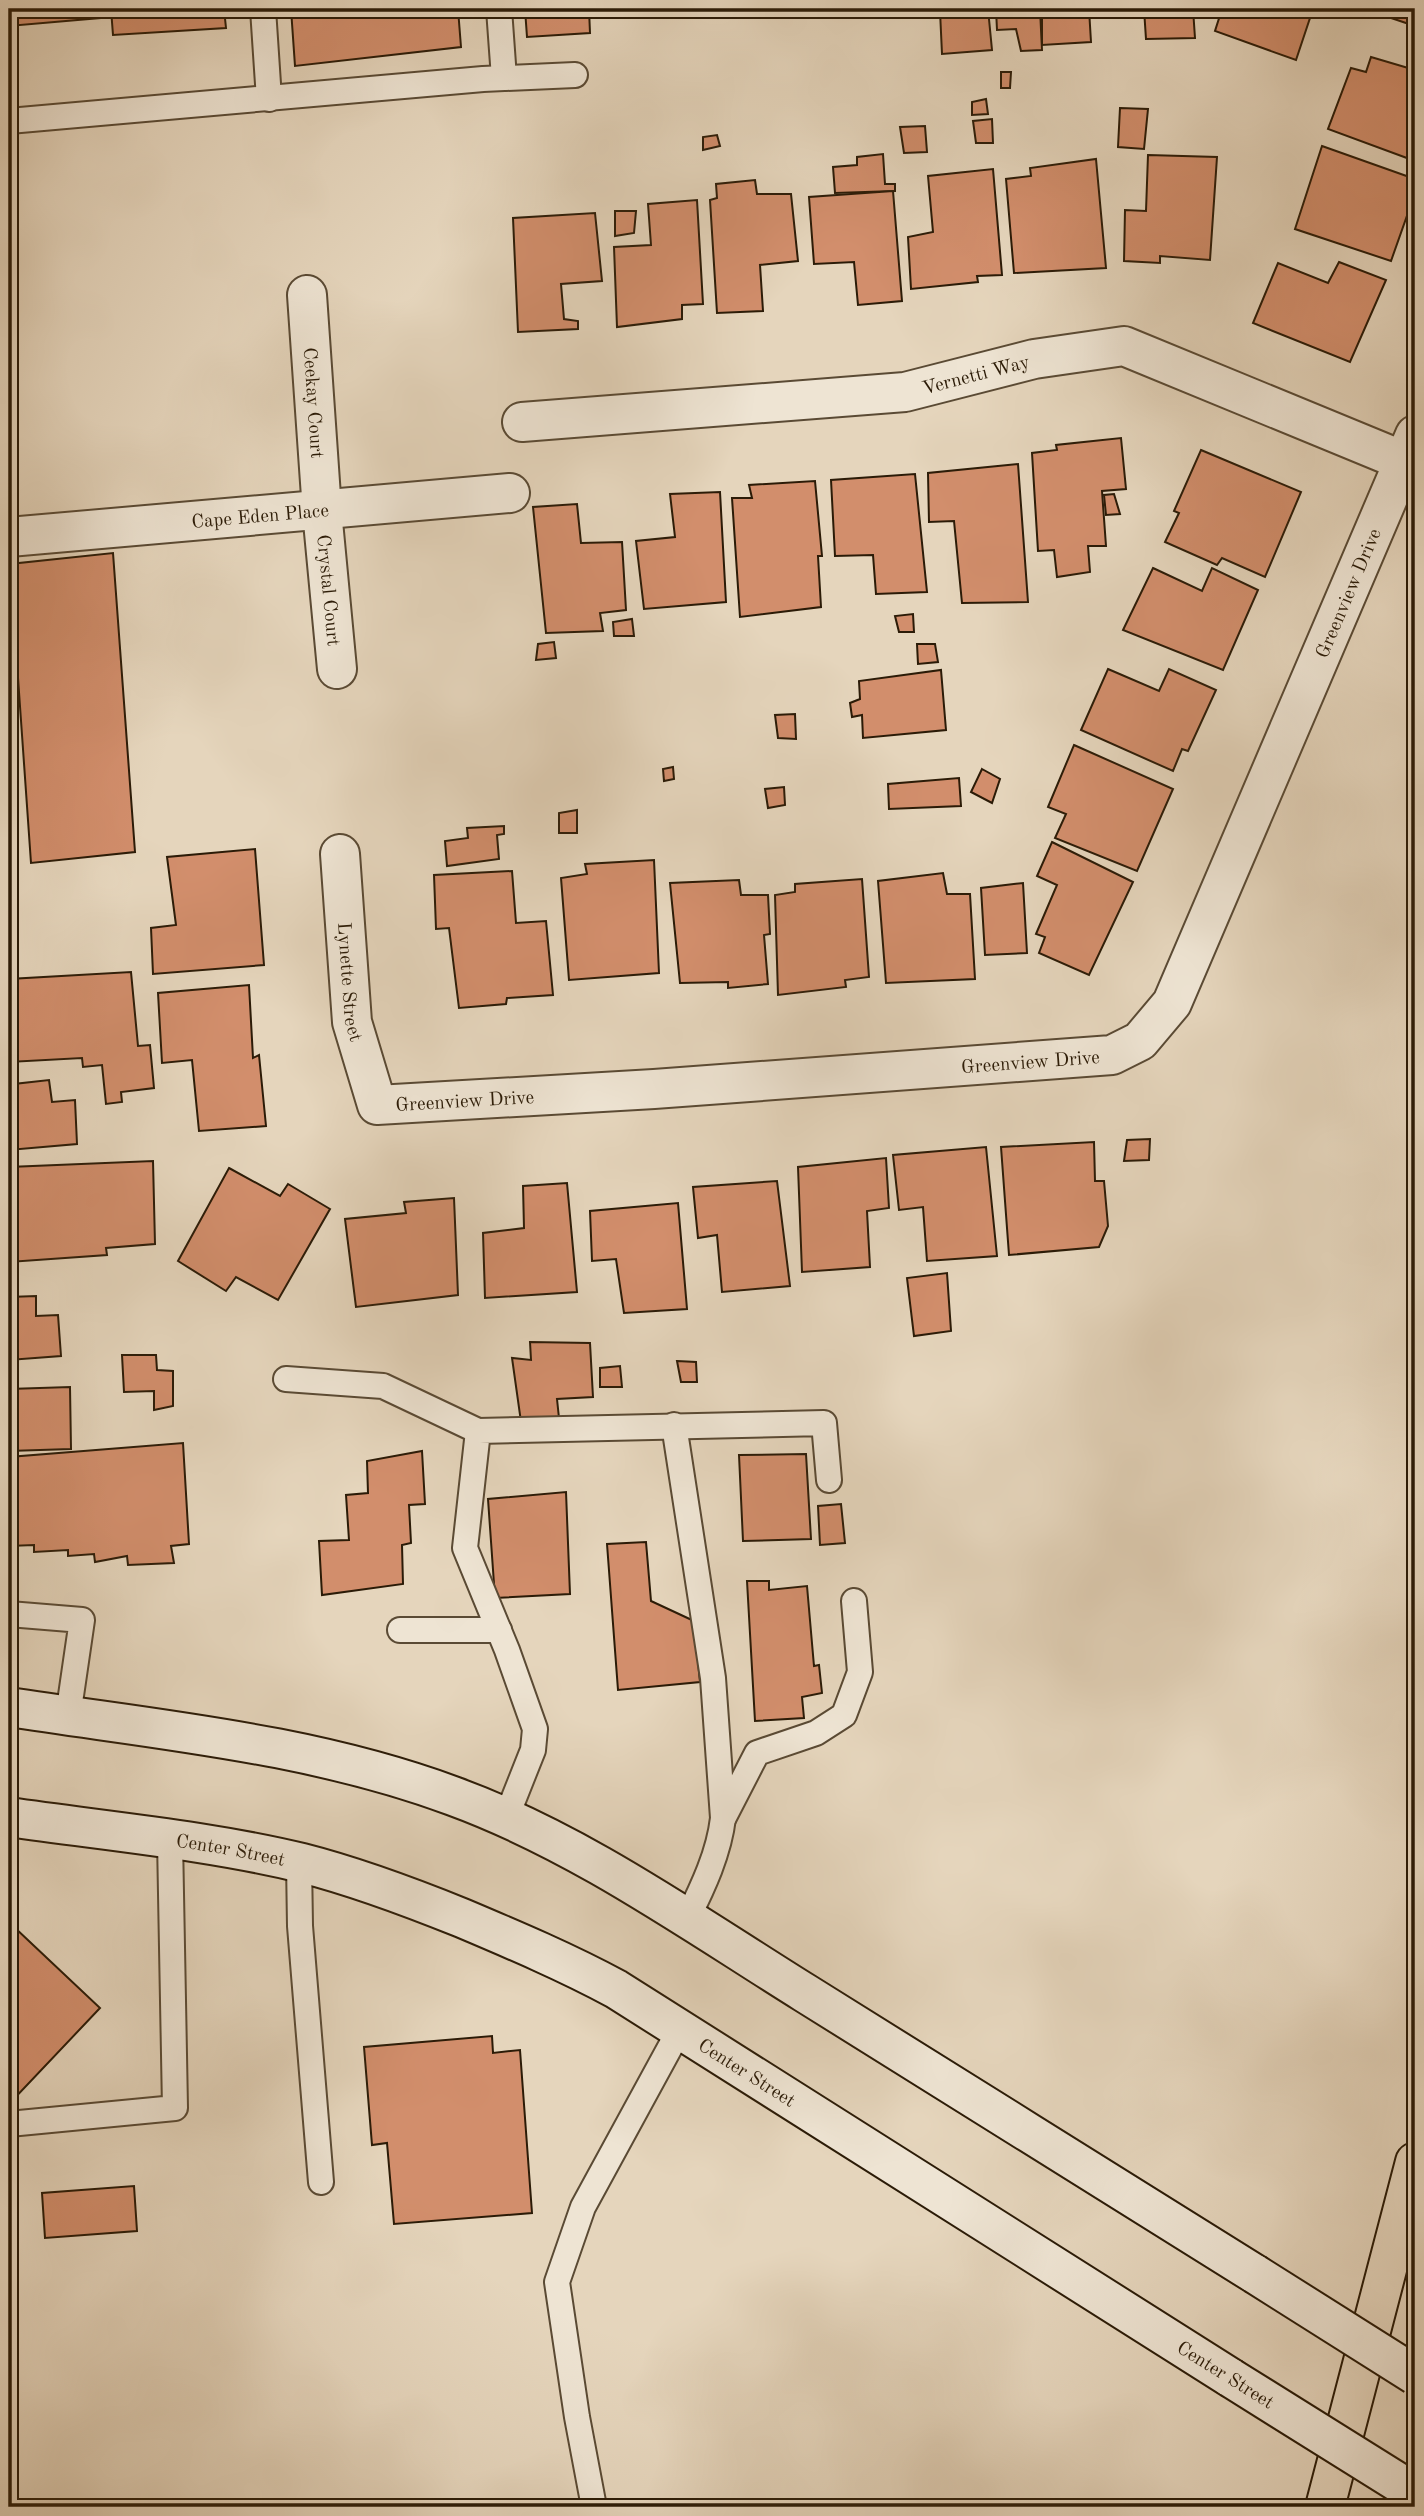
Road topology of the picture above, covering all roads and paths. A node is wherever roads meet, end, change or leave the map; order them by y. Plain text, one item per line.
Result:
1 (263, 9) edge
2 (499, 9) edge
3 (575, 75) dead end
4 (504, 78) junction
5 (269, 99) junction
6 (9, 121) edge
7 (307, 295) dead end
8 (522, 422) dead end
9 (1410, 449) edge
10 (510, 493) dead end
11 (321, 511) junction
12 (9, 537) edge
13 (337, 669) dead end
14 (340, 853) dead end
15 (377, 1105) joint
16 (286, 1379) dead end
17 (674, 1425) junction
18 (478, 1432) junction
19 (829, 1479) dead end
20 (854, 1601) dead end
21 (9, 1614) edge
22 (400, 1630) dead end
23 (499, 1630) junction
24 (9, 1707) edge
25 (68, 1716) junction
26 (9, 1817) edge
27 (506, 1818) junction
28 (723, 1818) junction
29 (128, 1834) junction
30 (170, 1840) junction
31 (9, 1844) edge
32 (299, 1862) junction
33 (688, 1919) junction
34 (680, 2029) junction
35 (9, 2124) edge
36 (1415, 2162) edge
37 (321, 2182) dead end
38 (1415, 2375) edge
39 (1415, 2493) edge
40 (594, 2507) edge
41 (1325, 2507) edge

1 - 5 lane
2 - 4 lane
3 - 4 lane
4 - 5 lane
5 - 6 lane
7 - 11 street, Ceekay Court
8 - 9 street, Vernetti Way
9 - 15 street, Greenview Drive
10 - 11 street, Cape Eden Place
11 - 12 street, Cape Eden Place
11 - 13 street, Crystal Court
14 - 15 street, Lynette Street
16 - 18 lane
17 - 18 lane
17 - 19 lane
17 - 28 lane
18 - 23 lane
20 - 28 lane
21 - 25 lane
22 - 23 lane
23 - 27 lane
24 - 25 street
25 - 27 street
26 - 29 street, Center Street
27 - 33 street
28 - 33 lane
29 - 30 street, Center Street
29 - 31 street
30 - 32 street, Center Street
30 - 35 lane
32 - 34 street, Center Street
32 - 37 lane
33 - 38 street, bridge
34 - 39 street, Center Street, bridge
34 - 40 lane
36 - 41 highway

